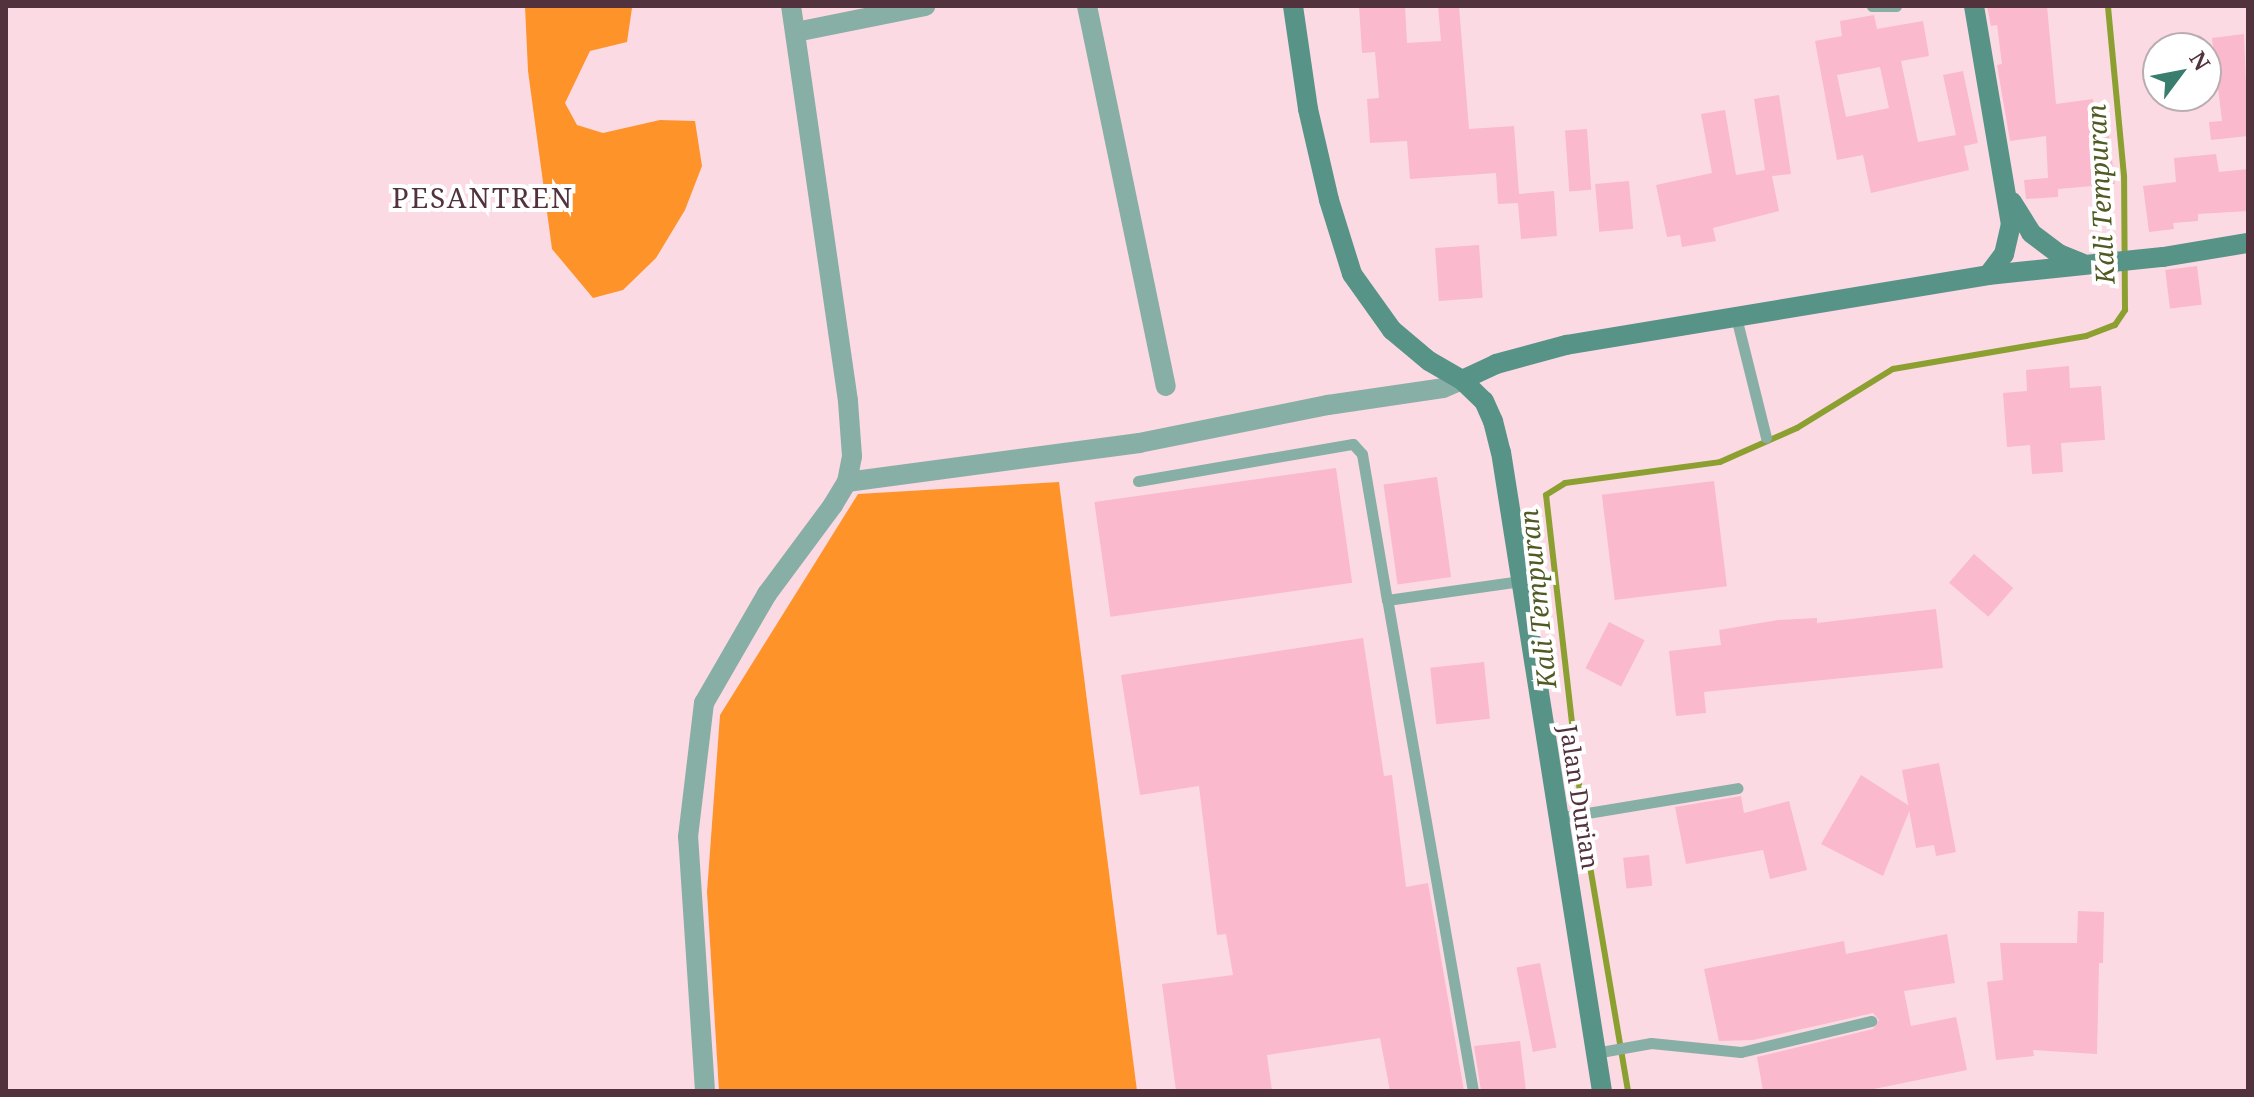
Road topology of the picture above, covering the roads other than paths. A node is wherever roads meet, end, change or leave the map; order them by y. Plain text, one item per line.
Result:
1 (791, 6) edge
2 (925, 6) edge
3 (1087, 6) edge
4 (1293, 6) edge
5 (1872, 6) edge
6 (1896, 6) edge
7 (1974, 6) edge
8 (796, 32) junction
9 (2007, 191) junction
10 (2248, 243) edge
11 (2084, 264) junction
12 (1988, 275) junction
13 (1736, 317) junction
14 (1462, 380) junction
15 (1166, 386) dead end
16 (1766, 437) dead end
17 (1138, 481) dead end
18 (847, 482) junction
19 (1521, 581) junction
20 (1387, 600) junction
21 (1738, 788) dead end
22 (1557, 818) junction
23 (1871, 1021) dead end
24 (1595, 1053) junction
25 (705, 1091) edge
26 (1473, 1091) edge
27 (1602, 1091) edge

1 - 8 street
2 - 8 street
3 - 15 street
4 - 14 main road, Jalan Durian
5 - 6 lane
7 - 9 main road
8 - 18 street
9 - 11 main road
9 - 12 main road
10 - 11 main road
11 - 12 main road
12 - 13 main road
13 - 14 main road
13 - 16 lane
14 - 18 street
14 - 19 main road, Jalan Durian
17 - 20 lane
18 - 25 street
19 - 20 lane
19 - 22 main road, Jalan Durian
20 - 26 lane
21 - 22 lane
22 - 24 main road, Jalan Durian
23 - 24 lane
24 - 27 main road, Jalan Durian

